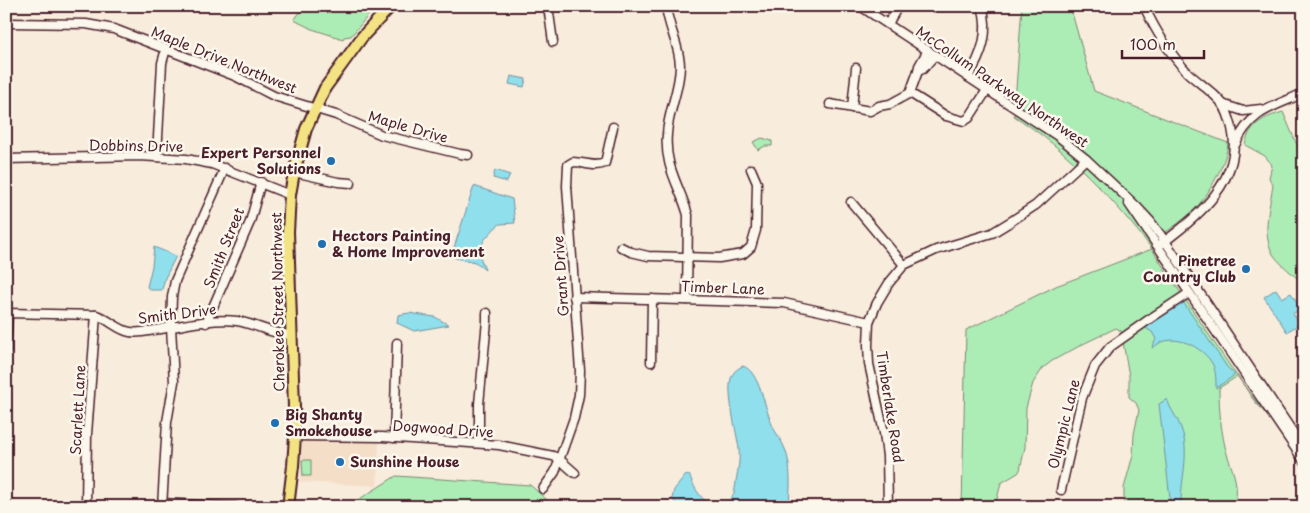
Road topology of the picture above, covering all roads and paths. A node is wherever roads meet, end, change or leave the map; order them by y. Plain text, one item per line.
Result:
1 (391, 6) edge
2 (548, 6) edge
3 (666, 6) edge
4 (860, 6) edge
5 (898, 6) edge
6 (982, 6) edge
7 (1144, 6) edge
8 (6, 23) edge
9 (888, 24) junction
10 (553, 42) dead end
11 (166, 49) junction
12 (928, 50) junction
13 (935, 55) junction
14 (856, 68) dead end
15 (918, 71) junction
16 (968, 76) junction
17 (988, 90) junction
18 (910, 93) junction
19 (1304, 93) edge
20 (830, 104) dead end
21 (1222, 104) junction
22 (315, 108) junction
23 (852, 108) junction
24 (1267, 108) junction
25 (613, 127) dead end
26 (1235, 145) junction
27 (468, 155) dead end
28 (157, 156) junction
29 (6, 159) edge
30 (1086, 159) junction
31 (225, 168) junction
32 (751, 170) dead end
33 (294, 172) junction
34 (261, 182) junction
35 (351, 183) dead end
36 (290, 195) junction
37 (1124, 196) junction
38 (851, 202) dead end
39 (1165, 241) junction
40 (1158, 246) junction
41 (622, 247) dead end
42 (688, 257) junction
43 (904, 265) junction
44 (1189, 294) junction
45 (574, 297) junction
46 (652, 299) junction
47 (687, 300) junction
48 (7, 313) edge
49 (487, 313) dead end
50 (96, 315) junction
51 (869, 322) junction
52 (206, 323) junction
53 (171, 327) junction
54 (292, 335) junction
55 (397, 342) dead end
56 (6, 352) edge
57 (651, 362) dead end
58 (295, 436) junction
59 (394, 438) junction
60 (479, 443) junction
61 (1304, 449) edge
62 (558, 458) junction
63 (1304, 461) edge
64 (575, 473) dead end
65 (543, 489) dead end
66 (1061, 490) dead end
67 (1304, 504) edge
68 (162, 505) edge
69 (86, 507) edge
70 (236, 507) edge
71 (288, 507) edge
72 (888, 507) edge
73 (1301, 507) edge

1 - 22 main road, Cherokee Street Northwest
2 - 10 street
3 - 42 street
4 - 9 street, McCollum Parkway Northwest
5 - 9 street
6 - 16 street
7 - 21 street
8 - 11 street, Maple Drive Northwest
9 - 12 street, McCollum Parkway Northwest
11 - 22 street, Maple Drive Northwest
11 - 28 street
12 - 13 street, McCollum Parkway Northwest
12 - 15 street
13 - 15 street
13 - 16 street, McCollum Parkway Northwest
14 - 23 street
15 - 18 street
16 - 17 street, McCollum Parkway Northwest
17 - 18 street
17 - 30 street, McCollum Parkway Northwest
18 - 23 street
19 - 24 street
20 - 23 street
21 - 24 street
21 - 26 street
22 - 27 street, Maple Drive
22 - 33 main road, Cherokee Street Northwest
24 - 26 street
25 - 45 street, Grant Drive
26 - 39 street
28 - 29 street, Dobbins Drive
28 - 31 street, Dobbins Drive
30 - 37 street, McCollum Parkway Northwest
30 - 43 street, Timberlake Road
31 - 34 street, Dobbins Drive
31 - 53 street
32 - 42 street
33 - 35 street
33 - 36 main road, Cherokee Street Northwest
34 - 36 street, Dobbins Drive
34 - 52 street, Smith Street
36 - 54 main road, Cherokee Street Northwest
37 - 39 street, McCollum Parkway Northwest
37 - 40 street, McCollum Parkway Northwest
38 - 43 street
39 - 40 street
39 - 61 street, McCollum Parkway Northwest
40 - 44 street, McCollum Parkway Northwest
41 - 42 street
42 - 47 street
43 - 51 street, Timberlake Road
44 - 63 street, McCollum Parkway Northwest
44 - 66 street, Olympic Lane
45 - 46 street, Timber Lane
45 - 62 street, Grant Drive
46 - 47 street, Timber Lane
46 - 57 street
47 - 51 street, Timber Lane
48 - 50 street, Smith Drive
48 - 56 street
49 - 60 street
50 - 53 street, Smith Drive
50 - 69 street, Scarlett Lane
51 - 72 street, Timberlake Road
52 - 53 street, Smith Drive
52 - 54 street, Smith Drive
53 - 68 street
54 - 58 main road, Cherokee Street Northwest
55 - 59 street
58 - 59 street, Dogwood Drive
58 - 71 main road, Cherokee Street Northwest
59 - 60 street, Dogwood Drive
60 - 62 street, Dogwood Drive
62 - 64 street, Dogwood Drive
62 - 65 street
67 - 73 street
68 - 70 street

